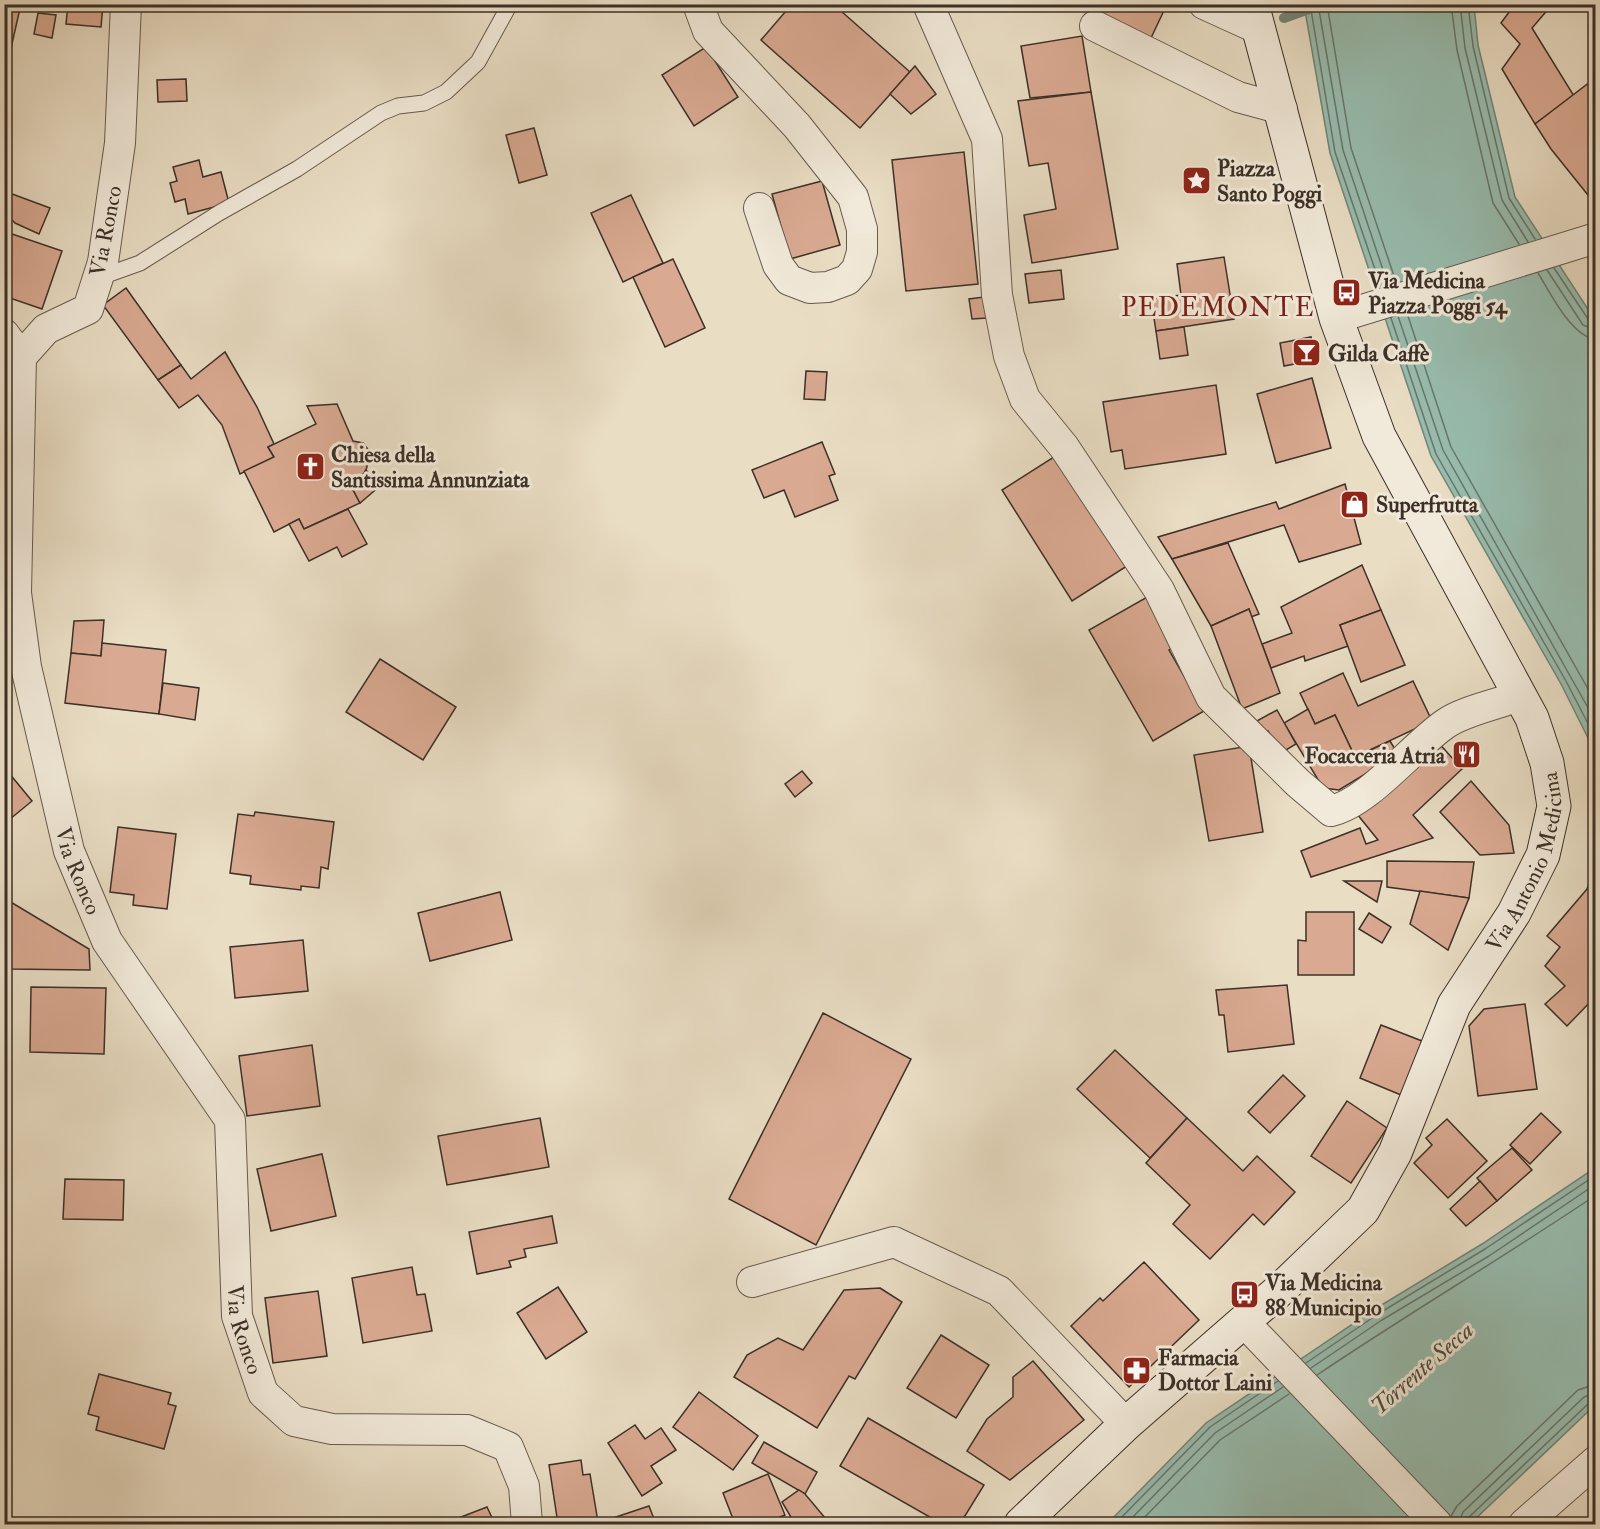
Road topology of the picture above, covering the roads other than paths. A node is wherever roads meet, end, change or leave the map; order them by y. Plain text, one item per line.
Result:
1 (126, 4) edge
2 (510, 4) edge
3 (698, 4) edge
4 (928, 4) edge
5 (1204, 4) edge
6 (1256, 17) edge
7 (1095, 26) dead end
8 (1282, 109) junction
9 (759, 208) dead end
10 (1596, 238) edge
11 (98, 278) junction
12 (1345, 315) junction
13 (13, 346) edge
14 (1519, 696) junction
15 (752, 1282) dead end
16 (1243, 1321) junction
17 (1126, 1424) junction
18 (1596, 1461) edge
19 (527, 1524) edge
20 (1020, 1524) edge
21 (1437, 1524) edge
22 (1524, 1524) edge

1 - 11 street, Via Ronco
2 - 11 lane
3 - 9 street
4 - 14 street
5 - 6 street
6 - 8 main road, Via Antonio Medicina
7 - 8 street
8 - 12 main road, Via Antonio Medicina
10 - 12 street
11 - 13 street, Via Ronco
12 - 14 main road, Via Antonio Medicina
13 - 19 street, Via Ronco
14 - 16 main road, Via Antonio Medicina
15 - 17 street
16 - 17 main road, Via Antonio Medicina
16 - 21 street
17 - 20 main road, Via Antonio Medicina
18 - 22 street

